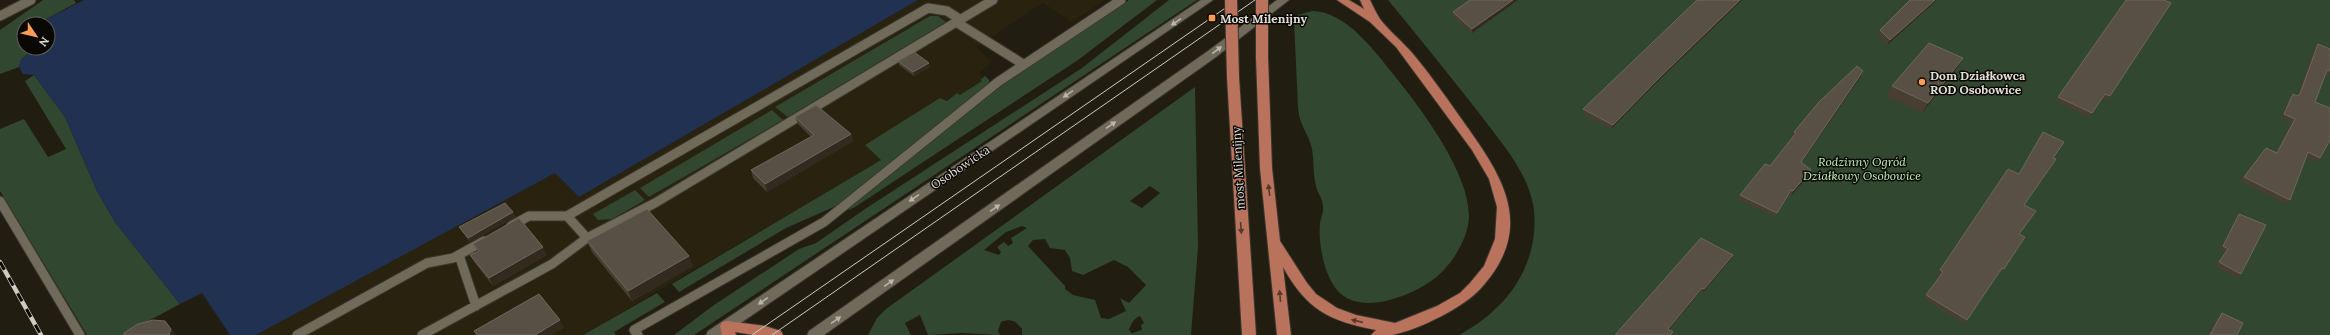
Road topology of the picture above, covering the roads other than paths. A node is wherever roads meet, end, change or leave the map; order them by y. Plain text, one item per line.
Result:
1 (31, 0) edge
2 (993, 0) edge
3 (1121, 0) edge
4 (1208, 0) edge
5 (1231, 0) edge
6 (1262, 0) edge
7 (1284, 0) edge
8 (1342, 0) edge
9 (1365, 0) edge
10 (0, 16) edge
11 (958, 21) junction
12 (1376, 22) junction
13 (1023, 64) junction
14 (0, 201) edge
15 (568, 216) junction
16 (504, 231) edge
17 (491, 238) edge
18 (587, 238) junction
19 (1275, 242) junction
20 (459, 255) junction
21 (476, 306) junction
22 (1395, 328) junction
23 (728, 331) edge
24 (80, 335) edge
25 (297, 335) edge
26 (422, 335) edge
27 (638, 335) edge
28 (713, 335) edge
29 (776, 335) edge
30 (814, 335) edge
31 (1249, 335) edge
32 (1284, 335) edge
33 (1378, 335) edge

1 - 10 lane
2 - 11 lane
3 - 13 lane
4 -> 23 street, Osobowicka
5 -> 31 main road, most Milenijny, bridge
19 -> 6 main road, bridge
30 -> 7 street
8 - 12 main road
9 - 12 main road
11 - 13 lane
11 - 15 lane
11 - 18 lane
12 - 22 main road
13 - 27 lane
14 - 24 lane
15 - 16 lane
15 - 18 lane
17 - 20 lane
18 - 21 lane
22 -> 19 main road
32 -> 19 main road
20 - 21 lane
20 - 25 lane
21 - 26 lane
22 - 33 main road
23 - 28 street, Osobowicka
23 - 29 main road

